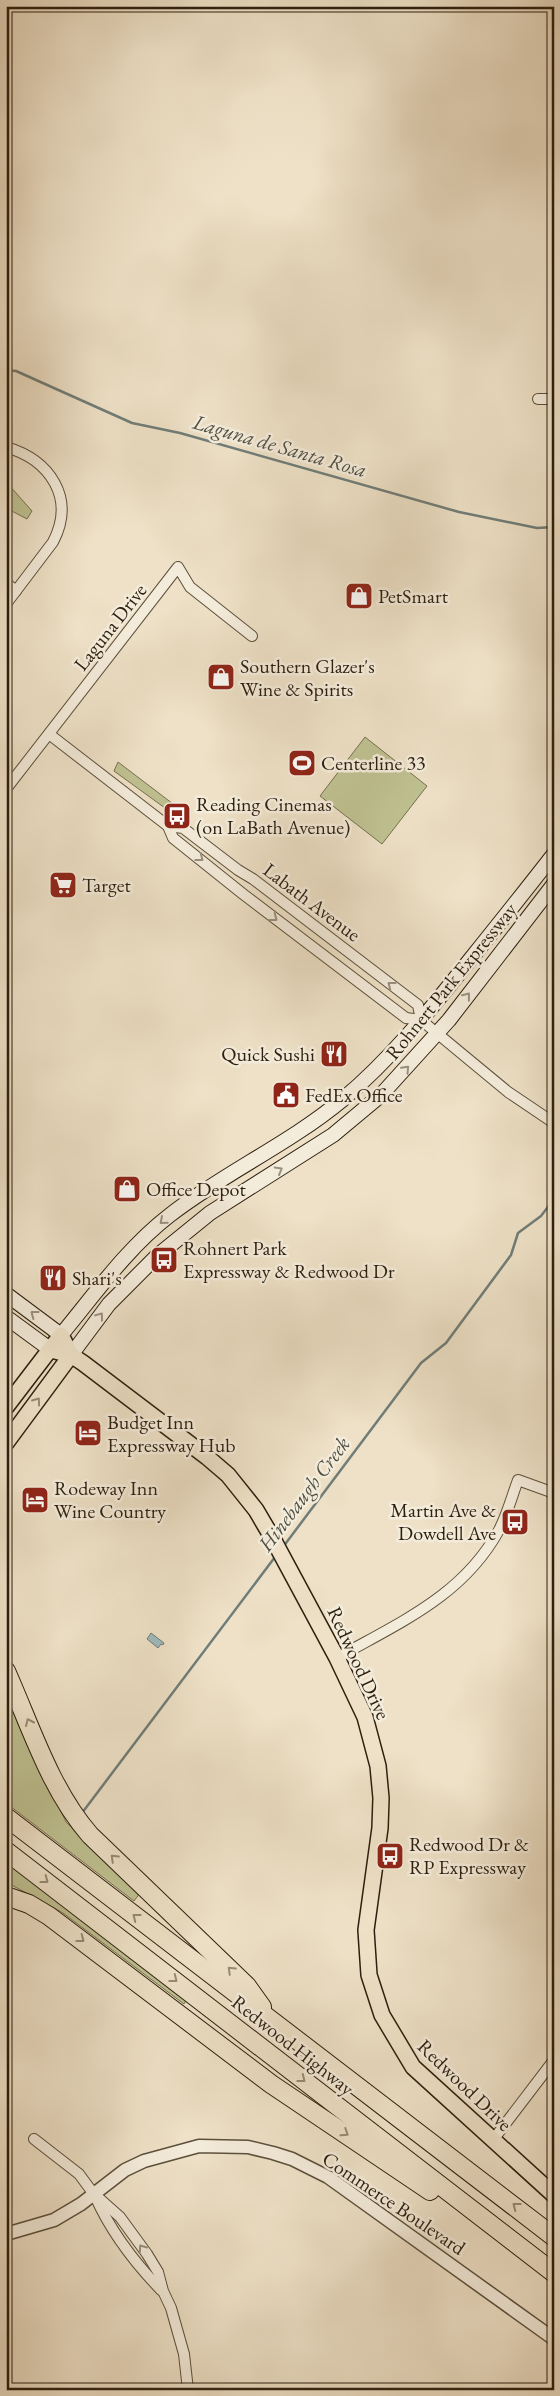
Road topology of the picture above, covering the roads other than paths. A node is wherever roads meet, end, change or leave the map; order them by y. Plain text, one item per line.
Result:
1 (538, 399) dead end
2 (554, 399) edge
3 (6, 447) edge
4 (6, 583) edge
5 (16, 591) junction
6 (6, 604) edge
7 (252, 636) dead end
8 (49, 734) junction
9 (6, 789) edge
10 (168, 826) junction
11 (554, 854) edge
12 (554, 884) edge
13 (421, 1020) junction
14 (437, 1034) junction
15 (554, 1123) edge
16 (238, 1170) junction
17 (249, 1188) junction
18 (6, 1294) edge
19 (6, 1317) edge
20 (61, 1335) junction
21 (51, 1350) junction
22 (71, 1355) junction
23 (6, 1407) edge
24 (6, 1443) edge
25 (554, 1493) edge
26 (337, 1658) junction
27 (6, 1671) edge
28 (6, 1817) edge
29 (6, 1851) edge
30 (6, 1896) edge
31 (272, 2022) junction
32 (554, 2060) edge
33 (34, 2139) dead end
34 (493, 2140) junction
35 (94, 2193) junction
36 (554, 2195) edge
37 (6, 2234) edge
38 (554, 2236) edge
39 (554, 2273) edge
40 (554, 2277) edge
41 (554, 2338) edge
42 (188, 2390) edge

1 - 2 street
3 - 5 street
4 - 5 street
5 - 6 street
7 - 8 street, Laguna Drive
8 - 9 street, Laguna Drive
8 - 10 street, Labath Avenue
10 -> 13 street, Labath Avenue
13 -> 10 street, Labath Avenue
11 - 13 main road, Rohnert Park Expressway
14 -> 12 main road, Rohnert Park Expressway
13 - 14 street, Labath Avenue
13 - 16 main road, Rohnert Park Expressway
14 - 15 street, Labath Avenue
17 -> 14 main road, Rohnert Park Expressway
16 - 17 main road
16 -> 20 main road, Rohnert Park Expressway
22 -> 17 main road, Rohnert Park Expressway
20 -> 18 main road, Redwood Drive
19 - 21 main road, Redwood Drive
20 - 21 main road, Rohnert Park Expressway
20 - 22 main road, Redwood Drive
21 - 22 main road, Redwood Drive
21 - 23 main road, Rohnert Park Expressway
24 -> 22 main road, Rohnert Park Expressway
22 - 26 main road, Redwood Drive
25 - 26 street
26 - 34 main road, Redwood Drive
31 -> 27 highway
31 -> 28 highway, Redwood Highway
29 -> 39 highway, Redwood Highway
30 -> 40 highway
38 -> 31 highway, Redwood Highway
32 - 34 street
33 - 35 street
34 - 36 main road, Redwood Drive
35 - 37 street, Commerce Boulevard
35 - 41 street, Commerce Boulevard
35 - 42 street

